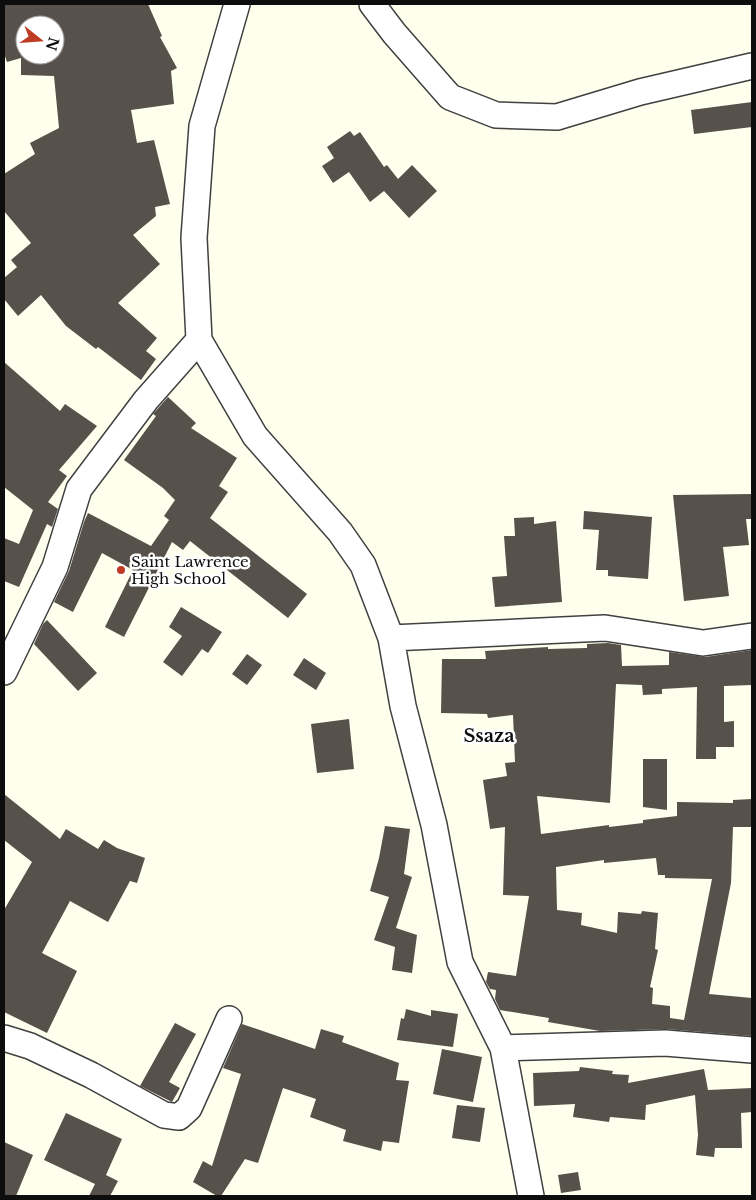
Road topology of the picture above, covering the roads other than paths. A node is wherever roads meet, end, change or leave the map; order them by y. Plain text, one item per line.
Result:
1 (237, 4) edge
2 (372, 4) edge
3 (752, 66) edge
4 (199, 340) junction
5 (752, 636) edge
6 (391, 638) junction
7 (4, 672) edge
8 (230, 1019) dead end
9 (4, 1038) edge
10 (504, 1048) junction
11 (752, 1050) edge
12 (531, 1196) edge

1 - 4 street
2 - 3 street
4 - 6 street
4 - 7 street
5 - 6 street
6 - 10 street
8 - 9 street
10 - 11 street
10 - 12 street

